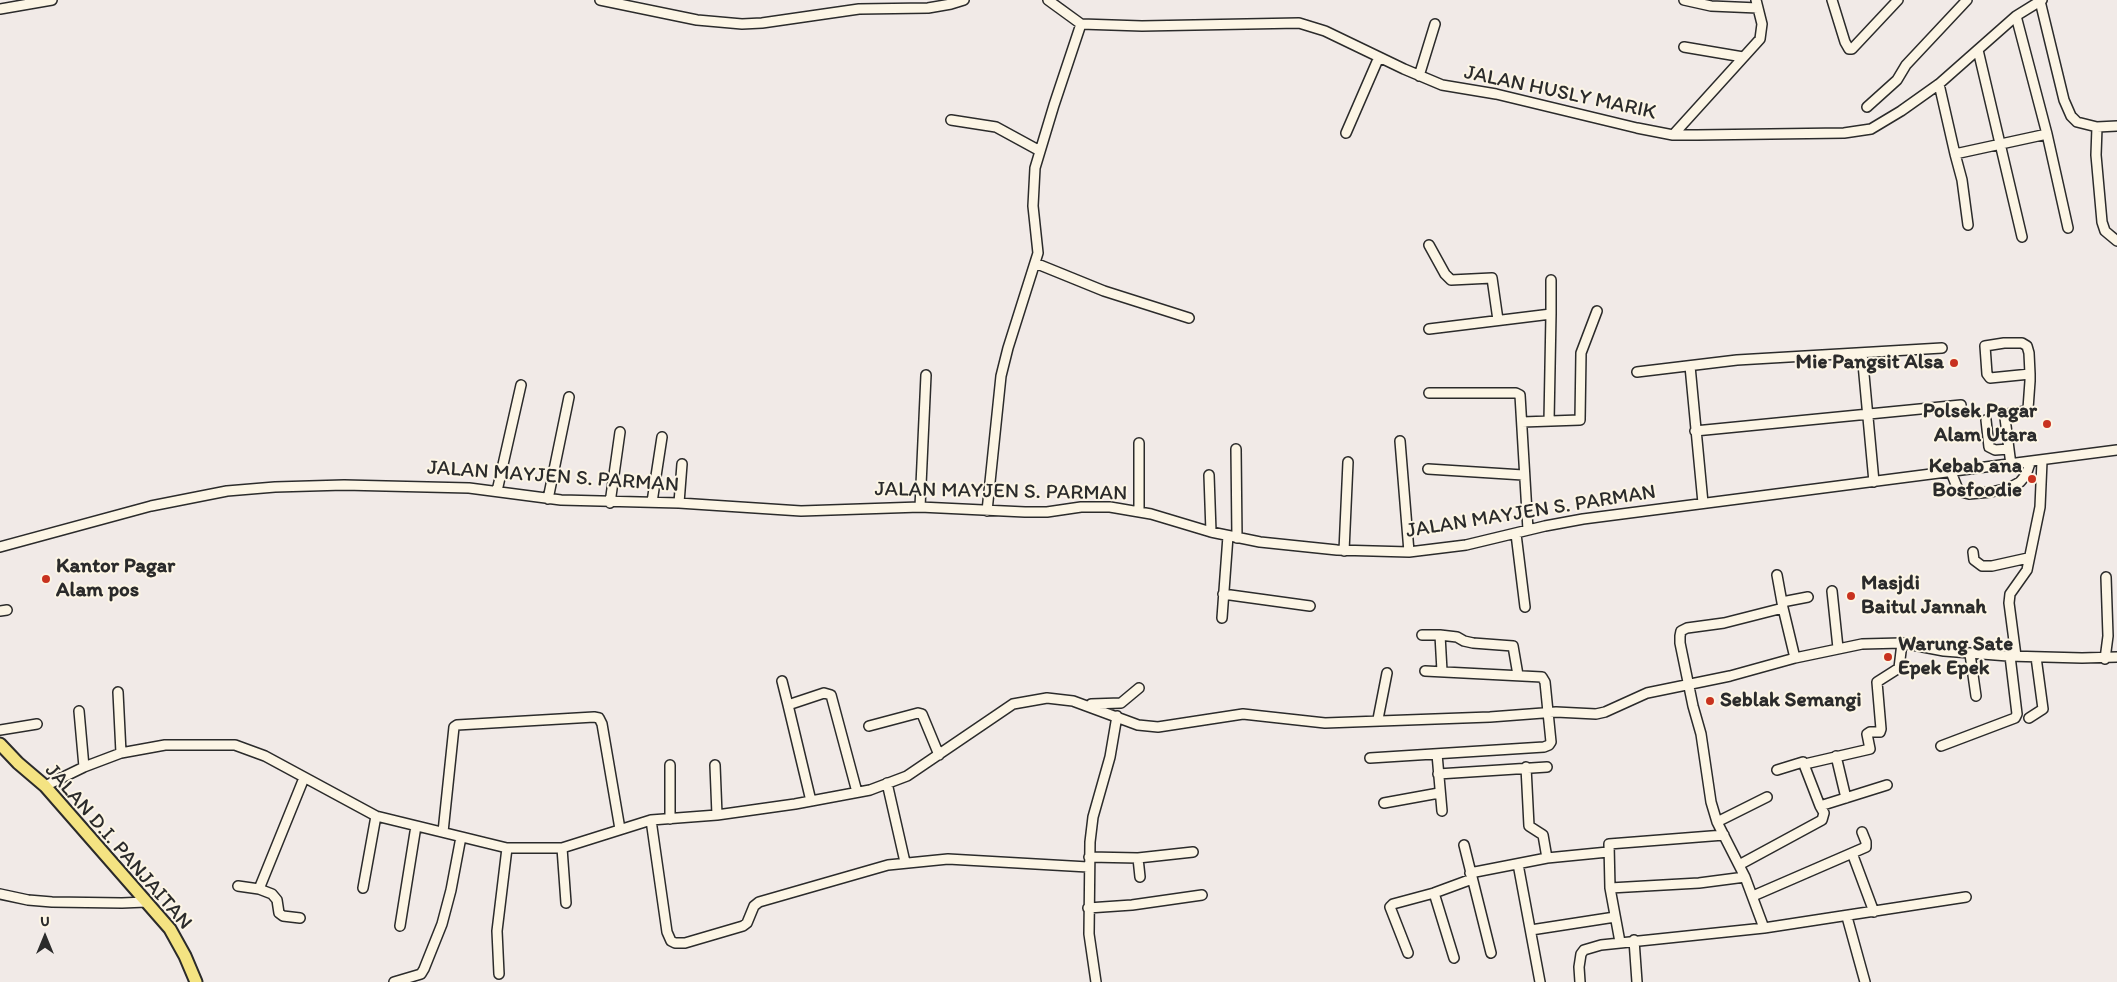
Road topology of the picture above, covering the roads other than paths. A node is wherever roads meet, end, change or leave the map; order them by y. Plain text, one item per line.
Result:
1 (52, 0) edge
2 (600, 0) edge
3 (964, 0) edge
4 (1048, 0) edge
5 (1684, 0) edge
6 (1832, 0) edge
7 (1898, 0) edge
8 (1968, 0) edge
9 (2041, 1) edge
10 (1757, 4) edge
11 (0, 9) edge
12 (2016, 16) junction
13 (1081, 24) junction
14 (1436, 24) dead end
15 (1684, 47) dead end
16 (1978, 50) junction
17 (1379, 57) junction
18 (1743, 58) junction
19 (1419, 76) junction
20 (1939, 84) junction
21 (1867, 107) dead end
22 (951, 120) dead end
23 (2117, 126) edge
24 (2098, 127) junction
25 (1346, 133) dead end
26 (2047, 134) junction
27 (1673, 135) junction
28 (2001, 145) junction
29 (1040, 151) junction
30 (1955, 154) junction
31 (1968, 225) dead end
32 (2068, 228) dead end
33 (2022, 237) dead end
34 (2117, 241) edge
35 (1429, 244) dead end
36 (1036, 263) junction
37 (1551, 280) dead end
38 (1597, 311) dead end
39 (1550, 314) junction
40 (1189, 318) dead end
41 (1498, 320) junction
42 (1429, 329) dead end
43 (1942, 348) dead end
44 (1862, 353) junction
45 (1690, 366) junction
46 (1637, 372) dead end
47 (2030, 374) junction
48 (926, 376) dead end
49 (521, 386) dead end
50 (1429, 393) dead end
51 (569, 397) dead end
52 (1961, 405) dead end
53 (1868, 414) junction
54 (1986, 420) dead end
55 (1550, 421) junction
56 (1522, 422) junction
57 (1695, 431) junction
58 (620, 432) dead end
59 (662, 436) dead end
60 (1400, 441) dead end
61 (1139, 443) dead end
62 (1236, 449) dead end
63 (2009, 449) junction
64 (2117, 450) edge
65 (2042, 461) junction
66 (1348, 462) dead end
67 (2030, 463) junction
68 (682, 464) dead end
69 (2011, 465) junction
70 (1428, 469) dead end
71 (1951, 472) junction
72 (1209, 475) dead end
73 (1524, 475) junction
74 (1874, 482) junction
75 (497, 491) junction
76 (548, 499) junction
77 (610, 502) junction
78 (652, 502) junction
79 (1703, 502) junction
80 (679, 503) junction
81 (920, 507) junction
82 (987, 511) junction
83 (1139, 512) junction
84 (1528, 530) junction
85 (1211, 532) junction
86 (1516, 534) junction
87 (1232, 537) junction
88 (0, 547) edge
89 (1344, 551) junction
90 (1409, 552) junction
91 (1973, 552) dead end
92 (2028, 558) junction
93 (1777, 575) dead end
94 (2106, 577) dead end
95 (1832, 591) dead end
96 (1224, 594) junction
97 (1808, 597) dead end
98 (1782, 605) junction
99 (1310, 606) dead end
100 (1525, 606) dead end
101 (1222, 618) dead end
102 (1422, 635) dead end
103 (1440, 635) junction
104 (1902, 643) junction
105 (1838, 648) junction
106 (1970, 654) junction
107 (2013, 656) junction
108 (2036, 657) junction
109 (2117, 657) edge
110 (1795, 658) junction
111 (2105, 659) junction
112 (1425, 671) dead end
113 (1442, 671) junction
114 (1387, 673) dead end
115 (1518, 675) junction
116 (782, 681) dead end
117 (1689, 684) junction
118 (1138, 688) dead end
119 (118, 692) dead end
120 (1976, 696) dead end
121 (1083, 704) junction
122 (788, 705) junction
123 (79, 710) dead end
124 (1547, 713) junction
125 (1117, 716) junction
126 (2029, 718) dead end
127 (1378, 720) junction
128 (37, 724) dead end
129 (869, 726) dead end
130 (0, 730) edge
131 (0, 744) edge
132 (1941, 746) dead end
133 (121, 754) junction
134 (1437, 754) junction
135 (939, 755) junction
136 (1836, 756) junction
137 (1370, 758) dead end
138 (670, 764) dead end
139 (1805, 764) junction
140 (715, 765) dead end
141 (84, 767) junction
142 (1526, 767) junction
143 (1547, 767) dead end
144 (1777, 770) dead end
145 (1438, 774) junction
146 (304, 778) junction
147 (887, 783) junction
148 (1887, 785) dead end
149 (45, 786) junction
150 (857, 792) junction
151 (1439, 793) junction
152 (1767, 797) dead end
153 (1846, 798) junction
154 (811, 801) junction
155 (1384, 803) dead end
156 (1820, 806) junction
157 (1442, 811) dead end
158 (717, 814) junction
159 (376, 816) junction
160 (670, 819) junction
161 (650, 820) junction
162 (1717, 822) junction
163 (416, 826) junction
164 (620, 829) junction
165 (443, 832) junction
166 (1862, 832) dead end
167 (1724, 835) junction
168 (461, 837) junction
169 (1464, 845) dead end
170 (506, 848) junction
171 (562, 848) junction
172 (1194, 852) dead end
173 (1608, 852) junction
174 (1852, 853) junction
175 (1089, 857) junction
176 (1138, 858) junction
177 (1547, 858) junction
178 (905, 862) junction
179 (1518, 864) junction
180 (1739, 865) junction
181 (1088, 867) junction
182 (1471, 876) junction
183 (1140, 877) dead end
184 (1745, 877) junction
185 (238, 886) dead end
186 (363, 888) dead end
187 (1610, 888) junction
188 (259, 889) junction
189 (1434, 893) junction
190 (0, 894) edge
191 (1202, 894) dead end
192 (1753, 896) junction
193 (1966, 897) dead end
194 (146, 902) junction
195 (566, 903) dead end
196 (1088, 908) junction
197 (1874, 912) junction
198 (1846, 917) junction
199 (300, 918) dead end
200 (1615, 918) junction
201 (400, 926) dead end
202 (1764, 928) junction
203 (1530, 930) junction
204 (1634, 940) junction
205 (1620, 942) junction
206 (1408, 953) dead end
207 (1491, 953) dead end
208 (1454, 958) dead end
209 (499, 974) dead end
210 (196, 982) edge
211 (394, 982) edge
212 (1096, 982) edge
213 (1540, 982) edge
214 (1580, 982) edge
215 (1637, 982) edge
216 (1865, 982) edge

1 - 11 street
2 - 3 street
4 - 13 street
5 - 10 street
6 - 7 street
8 - 21 street
9 - 12 street, JALAN HUSLY MARIK
9 - 24 street
10 - 18 street
12 - 16 street, JALAN HUSLY MARIK
12 - 26 street
13 - 17 street, JALAN HUSLY MARIK
13 - 29 street
14 - 19 street
15 - 18 street
16 - 20 street, JALAN HUSLY MARIK
16 - 28 street
17 - 19 street, JALAN HUSLY MARIK
17 - 25 street
18 - 27 street
19 - 27 street, JALAN HUSLY MARIK
20 - 27 street, JALAN HUSLY MARIK
20 - 30 street
22 - 29 street
23 - 24 street
24 - 34 street
26 - 28 street
26 - 32 street
28 - 30 street
28 - 33 street
29 - 36 street
30 - 31 street
35 - 41 street
36 - 40 street
36 - 82 street
37 - 39 street
38 - 55 street
39 - 41 street
39 - 55 street
41 - 42 street
43 - 44 street
44 - 45 street
44 - 53 street
45 - 46 street
45 - 57 street
47 - 47 street
47 - 63 street
48 - 81 street
49 - 75 street
50 - 56 street
51 - 76 street
52 - 53 street
53 - 57 street
53 - 74 street
54 - 63 street
55 - 56 street
56 - 73 street
57 - 79 street
58 - 77 street
59 - 78 street
60 - 90 street
61 - 83 street
62 - 87 street
63 - 69 street
64 - 65 street, JALAN MAYJEN S. PARMAN
65 - 67 street, JALAN MAYJEN S. PARMAN
65 - 92 street
66 - 89 street
67 - 69 street, JALAN MAYJEN S. PARMAN
67 - 71 street
68 - 80 street
69 - 71 street, JALAN MAYJEN S. PARMAN
70 - 73 street
71 - 74 street, JALAN MAYJEN S. PARMAN
72 - 85 street
73 - 84 street
74 - 79 street, JALAN MAYJEN S. PARMAN
75 - 76 street, JALAN MAYJEN S. PARMAN
75 - 88 street, JALAN MAYJEN S. PARMAN
76 - 77 street, JALAN MAYJEN S. PARMAN
77 - 78 street, JALAN MAYJEN S. PARMAN
78 - 80 street, JALAN MAYJEN S. PARMAN
79 - 84 street, JALAN MAYJEN S. PARMAN
80 - 81 street, JALAN MAYJEN S. PARMAN
81 - 82 street, JALAN MAYJEN S. PARMAN
82 - 83 street, JALAN MAYJEN S. PARMAN
83 - 85 street, JALAN MAYJEN S. PARMAN
84 - 86 street, JALAN MAYJEN S. PARMAN
85 - 87 street, JALAN MAYJEN S. PARMAN
86 - 90 street, JALAN MAYJEN S. PARMAN
86 - 100 street
87 - 89 street, JALAN MAYJEN S. PARMAN
87 - 96 street
89 - 90 street, JALAN MAYJEN S. PARMAN
91 - 92 street
92 - 107 street
93 - 98 street
94 - 111 street
95 - 105 street
96 - 99 street
96 - 101 street
97 - 98 street
98 - 110 street
98 - 117 street
102 - 103 street
103 - 113 street
103 - 115 street
104 - 105 street
104 - 106 street
104 - 136 street
105 - 110 street
106 - 107 street
106 - 120 street
107 - 108 street
107 - 132 street
108 - 111 street
108 - 126 street
109 - 111 street
110 - 117 street
112 - 113 street
113 - 115 street
114 - 127 street
115 - 124 street
116 - 122 street
117 - 124 street
117 - 162 street
118 - 121 street
119 - 133 street
121 - 125 street
121 - 135 street
122 - 150 street
122 - 154 street
123 - 141 street
124 - 127 street
124 - 134 street
125 - 127 street
125 - 175 street
128 - 130 street
129 - 135 street
131 - 149 main road, JALAN D.I. PANJAITAN
133 - 141 street
133 - 146 street
134 - 137 street
134 - 145 street
135 - 147 street
136 - 139 street
136 - 153 street
138 - 160 street
139 - 144 street
139 - 156 street
140 - 158 street
141 - 149 street
142 - 143 street
142 - 145 street
142 - 177 street
145 - 151 street
146 - 159 street
146 - 188 street
147 - 150 street
147 - 178 street
148 - 153 street
149 - 194 main road, JALAN D.I. PANJAITAN
150 - 154 street
151 - 155 street
151 - 157 street
152 - 162 street
153 - 156 street
154 - 158 street
156 - 180 street
158 - 160 street
159 - 163 street
159 - 186 street
160 - 161 street
161 - 164 street
161 - 178 street
162 - 167 street
163 - 165 street
163 - 201 street
164 - 165 street
164 - 171 street
165 - 168 street
166 - 174 street
167 - 173 street
167 - 180 street
168 - 170 street
168 - 211 street
169 - 182 street
170 - 171 street
170 - 209 street
171 - 195 street
172 - 176 street
173 - 177 street
173 - 187 street
174 - 192 street
174 - 197 street
175 - 176 street
175 - 181 street
176 - 183 street
177 - 179 street
178 - 181 street
179 - 182 street
179 - 203 street
180 - 184 street
181 - 196 street
182 - 189 street
182 - 207 street
184 - 187 street
184 - 192 street
185 - 188 street
187 - 200 street
188 - 199 street
189 - 206 street
189 - 208 street
190 - 194 street
191 - 196 street
192 - 202 street
193 - 197 street
194 - 210 main road, JALAN D.I. PANJAITAN
196 - 212 street
197 - 198 street
198 - 202 street
198 - 216 street
200 - 203 street
200 - 205 street
202 - 204 street
203 - 213 street
204 - 205 street
204 - 215 street
205 - 214 street

